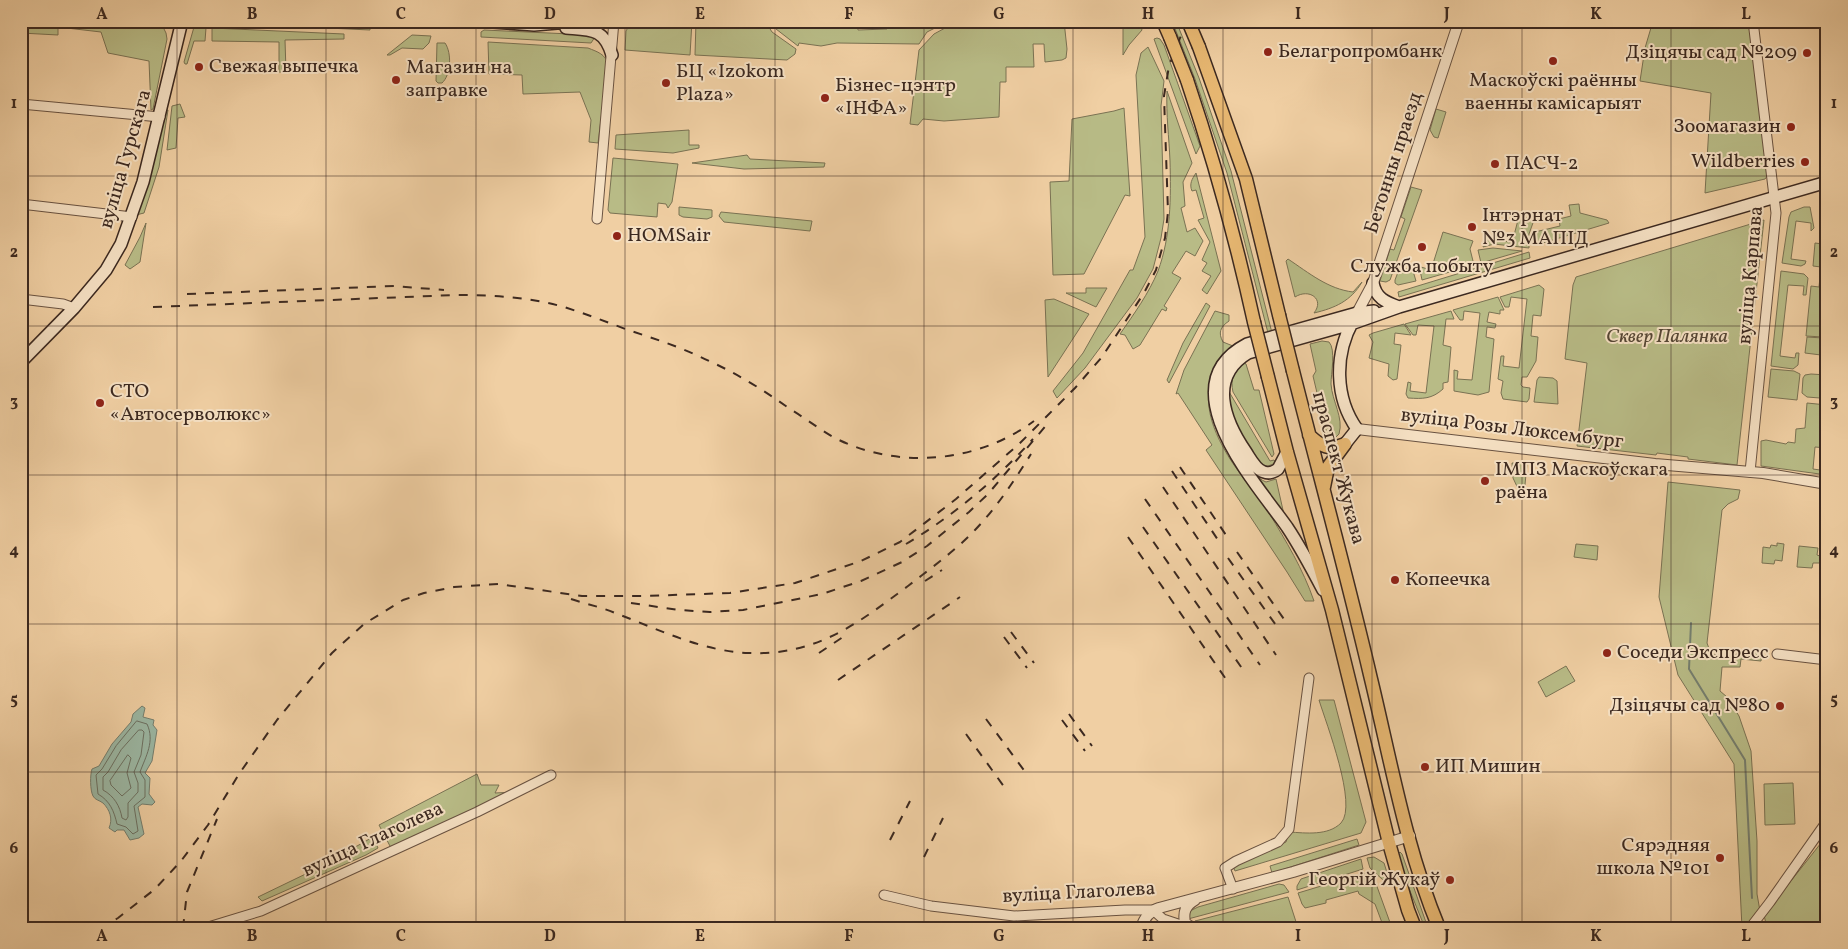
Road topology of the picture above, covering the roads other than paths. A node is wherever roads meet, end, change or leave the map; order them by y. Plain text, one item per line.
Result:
1 (182, 21) edge
2 (479, 21) edge
3 (580, 21) edge
4 (614, 21) edge
5 (1163, 21) edge
6 (1188, 21) edge
7 (1459, 21) edge
8 (1754, 21) edge
9 (534, 25) junction
10 (612, 55) junction
11 (1211, 82) junction
12 (1188, 85) junction
13 (21, 104) edge
14 (160, 117) junction
15 (1827, 182) edge
16 (1775, 197) junction
17 (21, 204) edge
18 (132, 218) junction
19 (596, 220) dead end
20 (1373, 283) junction
21 (21, 299) edge
22 (1399, 307) junction
23 (74, 308) junction
24 (1358, 313) junction
25 (1339, 318) junction
26 (1351, 324) junction
27 (1333, 330) junction
28 (1344, 339) junction
29 (21, 362) edge
30 (1357, 430) junction
31 (1309, 435) junction
32 (1345, 444) junction
33 (1287, 452) junction
34 (1662, 464) junction
35 (1750, 472) junction
36 (1807, 482) junction
37 (1827, 484) edge
38 (1323, 492) junction
39 (1332, 610) junction
40 (1777, 654) dead end
41 (1827, 660) edge
42 (1309, 678) dead end
43 (551, 775) dead end
44 (1827, 821) edge
45 (1410, 836) junction
46 (1389, 843) junction
47 (1233, 889) junction
48 (884, 895) dead end
49 (1198, 898) junction
50 (1152, 910) junction
51 (205, 928) edge
52 (1142, 928) edge
53 (1192, 928) edge
54 (1415, 928) edge
55 (1439, 928) edge
56 (1750, 928) edge

1 - 14 main road, вуліца Гурскага
2 - 9 main road
3 - 9 main road
4 - 10 street
5 - 12 main road, bridge
6 - 11 main road, праспект Жукава, bridge
7 - 20 street, Бетонны праезд
8 - 16 street, вуліца Карпава
9 - 10 main road
10 - 19 street
11 - 12 main road
11 - 31 main road, праспект Жукава, bridge
12 - 33 main road, bridge
13 - 14 street
14 - 18 main road, вуліца Гурскага
15 - 16 main road
16 - 22 main road
16 - 35 street, вуліца Карпава
17 - 18 street
18 - 23 main road, вуліца Гурскага
20 - 22 main road
20 - 24 street, Бетонны праезд
21 - 23 street
22 - 24 main road
22 - 26 main road
23 - 29 main road, вуліца Гурскага
24 - 25 main road
24 - 26 main road
25 - 26 main road
25 - 39 main road
26 - 27 main road
26 - 28 main road
27 - 28 main road
27 - 33 main road
28 - 30 main road
30 - 32 main road
30 - 34 street, вуліца Розы Люксембург
31 - 32 main road
31 - 38 main road, праспект Жукава
32 - 38 main road
33 - 39 main road
34 - 35 street, вуліца Розы Люксембург
34 - 36 street, вуліца Розы Люксембург
35 - 36 street, вуліца Розы Люксембург
36 - 37 street, вуліца Розы Люксембург
38 - 45 main road, праспект Жукава
39 - 46 main road
40 - 41 street
42 - 47 street
43 - 51 street, вуліца Глаголева
44 - 56 street
45 - 46 street, вуліца Глаголева
45 - 55 main road, праспект Жукава
46 - 47 street, вуліца Глаголева
46 - 54 main road
47 - 49 street, вуліца Глаголева
48 - 50 street, вуліца Глаголева
49 - 50 street, вуліца Глаголева
49 - 53 street
50 - 52 street
50 - 53 street

